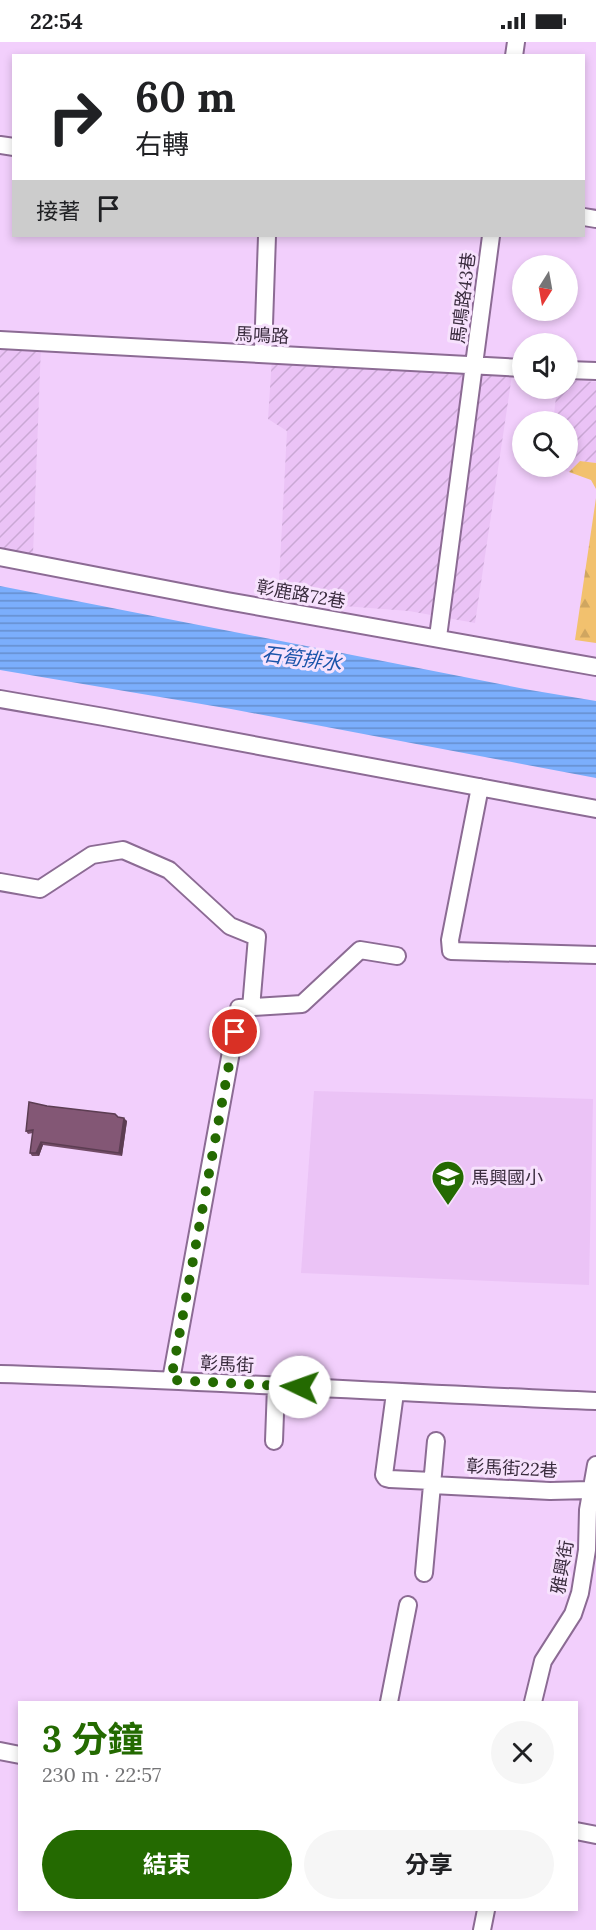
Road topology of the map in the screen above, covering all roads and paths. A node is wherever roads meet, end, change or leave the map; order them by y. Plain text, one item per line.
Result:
1 (267, 237) edge
2 (491, 237) edge
3 (0, 340) edge
4 (263, 354) junction
5 (474, 365) junction
6 (512, 367) edge
7 (578, 370) edge
8 (596, 371) edge
9 (0, 557) edge
10 (438, 637) junction
11 (596, 667) edge
12 (0, 699) edge
13 (480, 788) junction
14 (596, 809) edge
15 (0, 882) edge
16 (397, 956) dead end
17 (596, 956) edge
18 (251, 1008) junction
19 (0, 1374) edge
20 (171, 1380) junction
21 (276, 1386) junction
22 (395, 1393) junction
23 (596, 1401) edge
24 (274, 1441) dead end
25 (436, 1441) dead end
26 (596, 1465) edge
27 (432, 1483) junction
28 (590, 1490) junction
29 (424, 1573) dead end
30 (408, 1605) dead end
31 (389, 1701) edge
32 (533, 1701) edge
33 (0, 1751) edge
34 (18, 1755) edge
35 (578, 1831) edge
36 (596, 1835) edge
37 (486, 1911) edge
38 (482, 1930) edge

1 - 4 street
2 - 5 street, 馬鳴路43巷
3 - 4 street, 馬鳴路
4 - 5 street, 馬鳴路
5 - 6 street, 馬鳴路
5 - 10 street, 馬鳴路43巷
7 - 8 street
9 - 10 street, 彰鹿路72巷
10 - 11 street, 彰鹿路72巷
12 - 13 street
13 - 14 street
13 - 17 street
15 - 18 street
16 - 18 street
18 - 20 street
19 - 20 street, 彰馬街
20 - 21 street, 彰馬街
21 - 22 street, 彰馬街
21 - 24 street
22 - 23 street, 彰馬街
22 - 27 street, 彰馬街22巷
25 - 27 street
26 - 28 street, 雅興街
27 - 28 street, 彰馬街22巷
27 - 29 street
28 - 32 street, 雅興街
30 - 31 street
33 - 34 street
35 - 36 street
37 - 38 street

